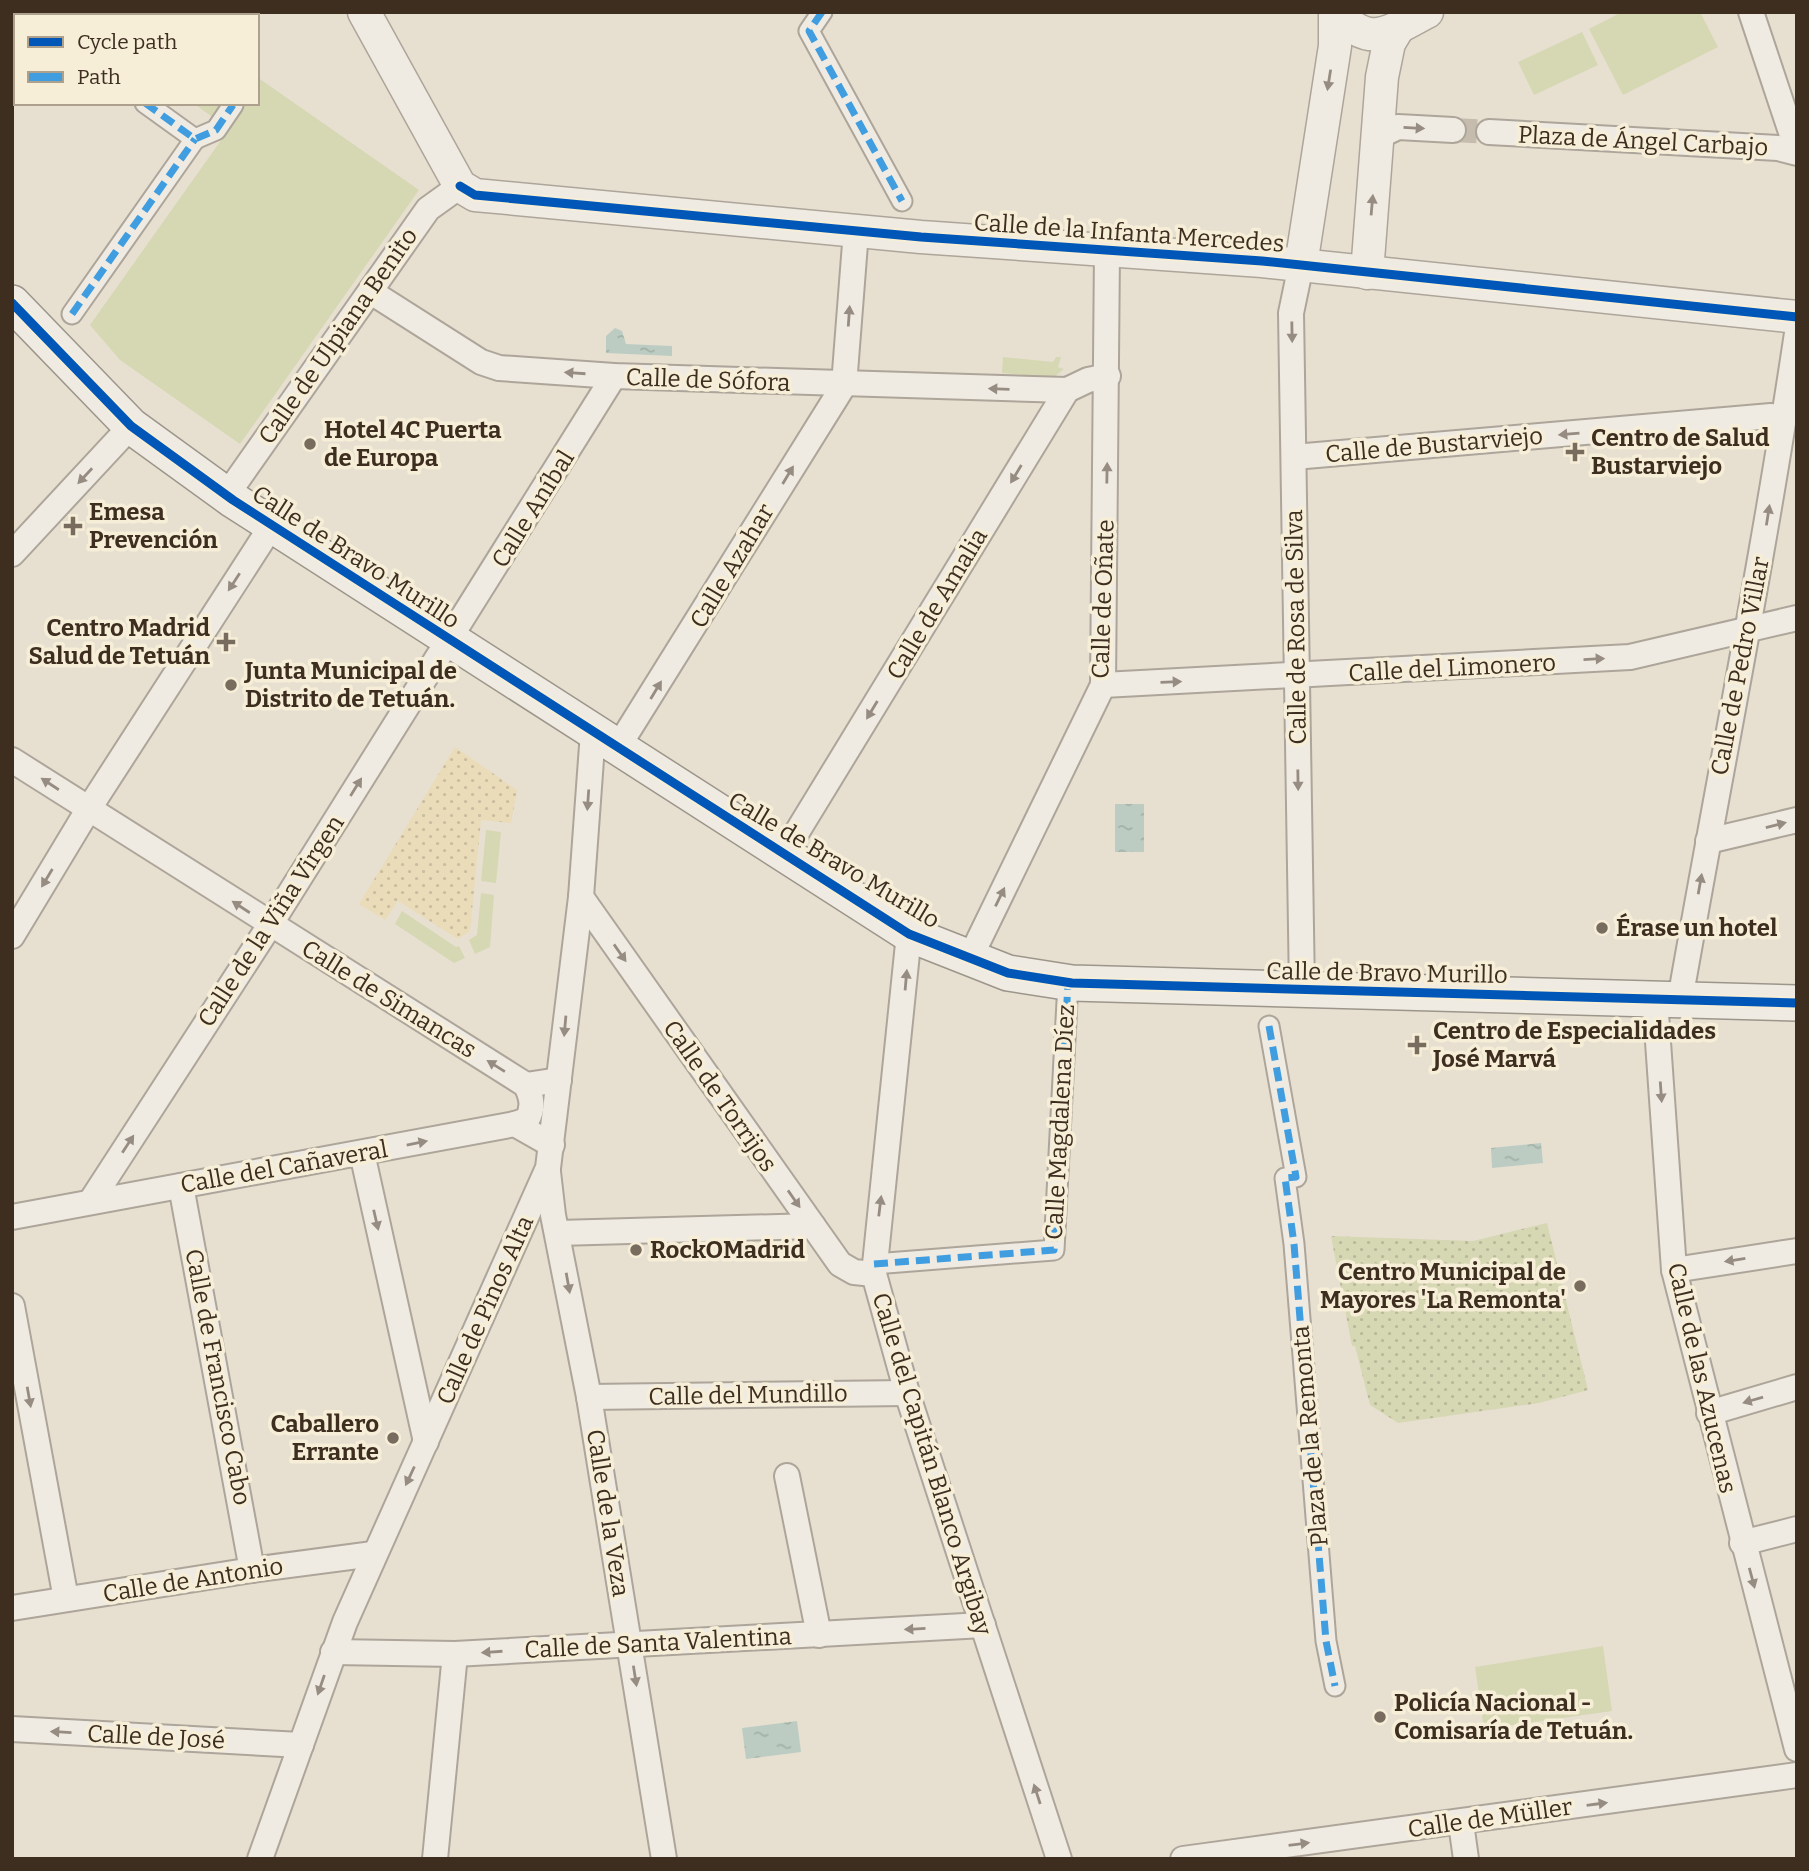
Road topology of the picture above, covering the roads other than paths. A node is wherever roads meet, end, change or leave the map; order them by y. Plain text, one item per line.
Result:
1 (364, 12) edge
2 (822, 12) edge
3 (1336, 12) edge
4 (1427, 12) edge
5 (1751, 12) edge
6 (1398, 28) junction
7 (148, 105) edge
8 (233, 105) dead end
9 (1453, 130) tunnel mouth
10 (1489, 132) tunnel mouth
11 (1377, 137) junction
12 (195, 139) junction
13 (1797, 152) edge
14 (460, 187) junction
15 (902, 201) dead end
16 (856, 231) junction
17 (1107, 251) junction
18 (1301, 265) junction
19 (1367, 273) junction
20 (371, 292) junction
21 (12, 303) edge
22 (72, 314) dead end
23 (1797, 317) edge
24 (1797, 332) edge
25 (614, 376) junction
26 (1108, 376) junction
27 (844, 384) junction
28 (1067, 390) junction
29 (1783, 421) junction
30 (131, 426) junction
31 (1294, 457) junction
32 (226, 496) junction
33 (272, 524) junction
34 (12, 554) edge
35 (1797, 618) edge
36 (1747, 630) junction
37 (449, 640) junction
38 (1296, 677) junction
39 (1103, 685) junction
40 (606, 739) junction
41 (12, 760) edge
42 (88, 810) junction
43 (1797, 820) edge
44 (1708, 841) junction
45 (783, 855) junction
46 (582, 897) junction
47 (270, 925) junction
48 (909, 934) junction
49 (12, 936) edge
50 (970, 958) junction
51 (1068, 982) junction
52 (1301, 989) junction
53 (1667, 999) junction
54 (1797, 1003) edge
55 (1270, 1029) dead end
56 (559, 1080) junction
57 (526, 1085) junction
58 (515, 1124) junction
59 (362, 1153) junction
60 (550, 1156) junction
61 (181, 1185) junction
62 (91, 1201) junction
63 (12, 1217) edge
64 (813, 1226) junction
65 (558, 1233) junction
66 (1797, 1251) edge
67 (874, 1269) junction
68 (1674, 1270) junction
69 (12, 1306) edge
70 (1797, 1387) edge
71 (906, 1393) junction
72 (589, 1397) junction
73 (1709, 1413) junction
74 (426, 1442) junction
75 (787, 1476) dead end
76 (1797, 1529) edge
77 (1742, 1543) junction
78 (373, 1554) junction
79 (252, 1570) junction
80 (66, 1599) junction
81 (12, 1608) edge
82 (983, 1625) junction
83 (819, 1635) junction
84 (629, 1642) junction
85 (333, 1652) junction
86 (455, 1654) junction
87 (1335, 1686) dead end
88 (12, 1729) edge
89 (300, 1745) junction
90 (1797, 1749) edge
91 (1797, 1775) edge
92 (1461, 1823) junction
93 (1358, 1847) edge
94 (260, 1859) edge
95 (435, 1859) edge
96 (664, 1859) edge
97 (1059, 1859) edge
98 (1183, 1859) edge
99 (1466, 1859) edge

1 - 14 street
2 - 15 street
3 - 6 street
3 -> 18 street
4 - 6 street
5 - 13 street, Plaza de Ángel Carbajo
6 - 11 street
7 - 12 street
8 - 12 street
11 -> 9 street
10 - 13 street, Plaza de Ángel Carbajo
19 -> 11 street
12 - 22 street
14 - 16 street, Calle de la Infanta Mercedes
14 - 20 street, Calle de Ulpiana Benito
16 - 17 street, Calle de la Infanta Mercedes
27 -> 16 street
17 - 18 street, Calle de la Infanta Mercedes
17 - 26 street, Calle de Oñate
18 - 19 street, Calle de la Infanta Mercedes
18 -> 31 street, Calle de Rosa de Silva
19 - 23 street, Calle de la Infanta Mercedes
25 -> 20 street, Calle de Sófora
20 - 32 street, Calle de Ulpiana Benito
21 - 30 main road, Calle de Bravo Murillo
24 - 29 street, Calle de Pedro Villar
25 - 27 street, Calle de Sófora
25 - 37 street, Calle Aníbal
26 - 28 street
39 -> 26 street, Calle de Oñate
28 -> 27 street, Calle de Sófora
40 -> 27 street, Calle Azahar
28 -> 45 street, Calle de Amalia
29 -> 31 street, Calle de Bustarviejo
36 -> 29 street, Calle de Pedro Villar
30 - 32 main road, Calle de Bravo Murillo
30 -> 34 street
31 - 38 street, Calle de Rosa de Silva
32 - 33 main road, Calle de Bravo Murillo
33 - 37 main road, Calle de Bravo Murillo
33 -> 42 street
35 - 36 street, Calle del Limonero
38 -> 36 street, Calle del Limonero
36 - 44 street, Calle de Pedro Villar
37 - 40 main road, Calle de Bravo Murillo
47 -> 37 street, Calle de la Viña Virgen
39 -> 38 street, Calle del Limonero
38 -> 52 street, Calle de Rosa de Silva
50 -> 39 street, Calle de Oñate
40 - 45 main road, Calle de Bravo Murillo
40 -> 46 street, Calle de Pinos Alta
42 -> 41 street, Calle de Simancas
47 -> 42 street, Calle de Simancas
42 -> 49 street
44 -> 43 street
53 -> 44 street, Calle de Pedro Villar
45 - 48 main road, Calle de Bravo Murillo
46 -> 56 street, Calle de Pinos Alta
46 -> 64 street, Calle de Torrijos
57 -> 47 street, Calle de Simancas
62 -> 47 street, Calle de la Viña Virgen
48 - 50 main road, Calle de Bravo Murillo
67 -> 48 street, Calle del Capitán Blanco Argibay
50 - 51 main road, Calle de Bravo Murillo
51 - 52 main road, Calle de Bravo Murillo
51 - 67 street, Calle Magdalena Díez
52 - 53 main road, Calle de Bravo Murillo
53 - 54 main road, Calle de Bravo Murillo
53 -> 68 street, Calle de las Azucenas
55 - 87 street, Plaza de la Remonta
56 - 57 street
56 - 60 street, Calle de Pinos Alta
57 - 58 street
59 -> 58 street, Calle del Cañaveral
58 - 60 street
59 - 61 street, Calle del Cañaveral
59 -> 74 street
60 - 65 street, Calle de la Veza
60 - 74 street, Calle de Pinos Alta
61 - 62 street, Calle del Cañaveral
61 - 79 street, Calle de Francisco Cabo
62 - 63 street, Calle del Cañaveral
64 - 65 street
64 - 67 street, Calle de Torrijos
65 -> 72 street, Calle de la Veza
66 -> 68 street
67 - 71 street, Calle del Capitán Blanco Argibay
68 - 73 street, Calle de las Azucenas
69 -> 80 street
70 -> 73 street
71 - 72 street, Calle del Mundillo
71 - 82 street, Calle del Capitán Blanco Argibay
72 - 84 street, Calle de la Veza
73 - 77 street, Calle de las Azucenas
74 -> 78 street, Calle de Pinos Alta
75 - 83 street
76 - 77 street
77 -> 90 street, Calle de las Azucenas
78 - 79 street, Calle de Antonio
78 - 85 street, Calle de Pinos Alta
79 - 80 street, Calle de Antonio
80 - 81 street, Calle de Antonio
82 -> 83 street, Calle de Santa Valentina
97 -> 82 street, Calle del Capitán Blanco Argibay
83 - 84 street, Calle de Santa Valentina
84 -> 86 street, Calle de Santa Valentina
84 -> 96 street, Calle de la Veza
85 - 86 street, Calle de Santa Valentina
85 -> 89 street, Calle de Pinos Alta
86 - 95 street
89 -> 88 street, Calle de José
89 - 94 street, Calle de Pinos Alta
92 -> 91 street, Calle de Müller
92 - 93 street, Calle de Müller
92 - 99 street
98 -> 93 street, Calle de Müller

